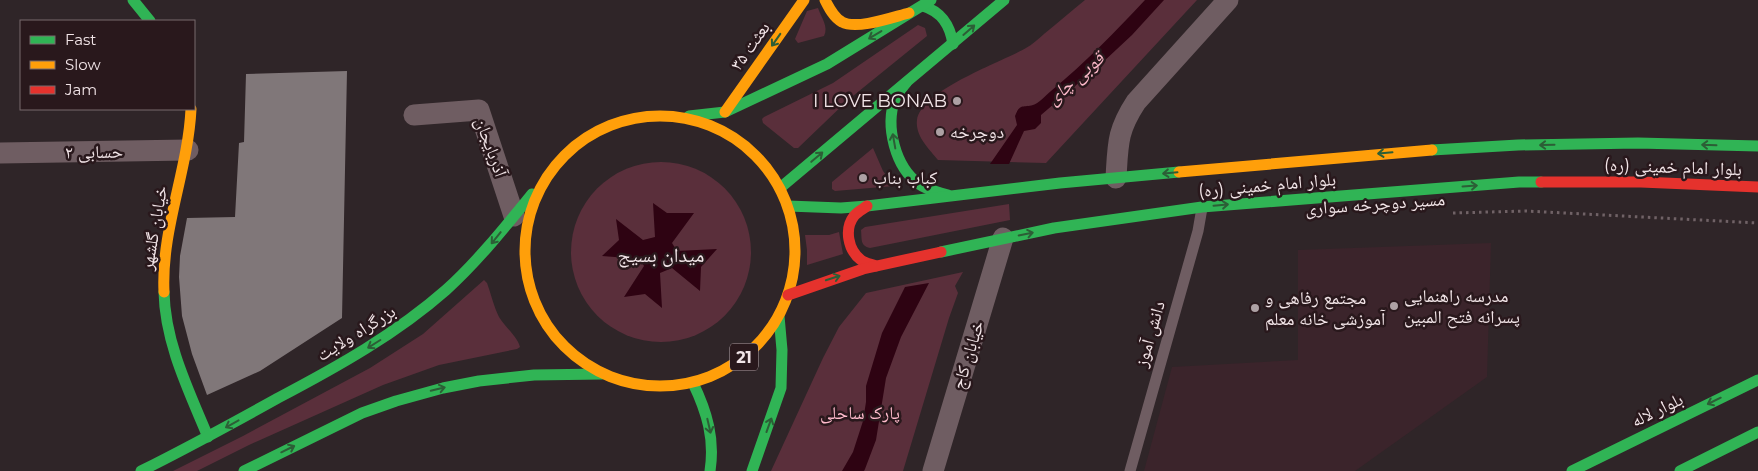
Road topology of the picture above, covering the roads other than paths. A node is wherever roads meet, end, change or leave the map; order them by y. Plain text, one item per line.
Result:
1 (133, 0) edge
2 (804, 0) edge
3 (825, 0) edge
4 (1004, 0) edge
5 (1228, 0) edge
6 (927, 3) edge
7 (912, 12) junction
8 (149, 20) edge
9 (953, 44) junction
10 (906, 83) junction
11 (192, 110) edge
12 (725, 112) junction
13 (414, 116) dead end
14 (682, 117) junction
15 (1758, 146) edge
16 (188, 150) junction
17 (0, 153) edge
18 (549, 173) junction
19 (1116, 178) junction
20 (1758, 187) edge
21 (780, 188) junction
22 (949, 195) junction
23 (788, 206) junction
24 (866, 206) junction
25 (1202, 207) junction
26 (514, 216) junction
27 (1003, 238) junction
28 (876, 266) junction
29 (788, 295) junction
30 (778, 316) junction
31 (602, 374) junction
32 (1758, 380) edge
33 (694, 382) junction
34 (1758, 432) edge
35 (208, 437) junction
36 (141, 471) edge
37 (244, 471) edge
38 (710, 471) edge
39 (752, 471) edge
40 (933, 471) edge
41 (1130, 471) edge
42 (1572, 471) edge
43 (1680, 471) edge

1 - 8 main road
2 -> 12 main road, بعثت ۳۵
3 - 7 main road
9 -> 4 main road
5 - 19 street
6 - 7 main road, 21
6 - 9 main road
7 -> 12 main road, 21
9 - 10 main road
21 -> 10 main road
22 -> 10 main road
11 - 16 main road, خیابان گلشهر
12 - 14 main road, 21
13 - 26 street, آذربایجان
14 - 18 main road, 21
14 - 21 main road, 21
15 -> 19 main road, بلوار امام خمینی (ره)
16 - 17 street, حسابی ۲
16 - 35 main road, خیابان گلشهر
18 - 26 main road, بزرگراه ولایت / 21
18 - 31 main road, 21
19 - 22 main road, بلوار امام خمینی (ره)
25 -> 20 main road, بلوار امام خمینی (ره)
21 - 23 main road, 21
22 - 24 main road, بلوار امام خمینی (ره)
23 - 24 main road, بلوار امام خمینی (ره)
23 - 29 main road, 21
24 - 28 main road
27 -> 25 main road, بلوار امام خمینی (ره)
25 - 41 lane, دانش آموز
26 -> 35 main road, بزرگراه ولایت / 21
27 - 28 main road, بلوار امام خمینی (ره)
27 - 40 street, خیابان کاج
29 -> 28 main road, بلوار امام خمینی (ره)
29 - 30 main road, 21
30 - 33 main road, 21
39 -> 30 main road
31 - 33 main road, 21
37 -> 31 main road, 21
32 -> 42 main road, بلوار لاله
33 -> 38 main road
34 - 43 main road
35 - 36 main road, بزرگراه ولایت / 21

